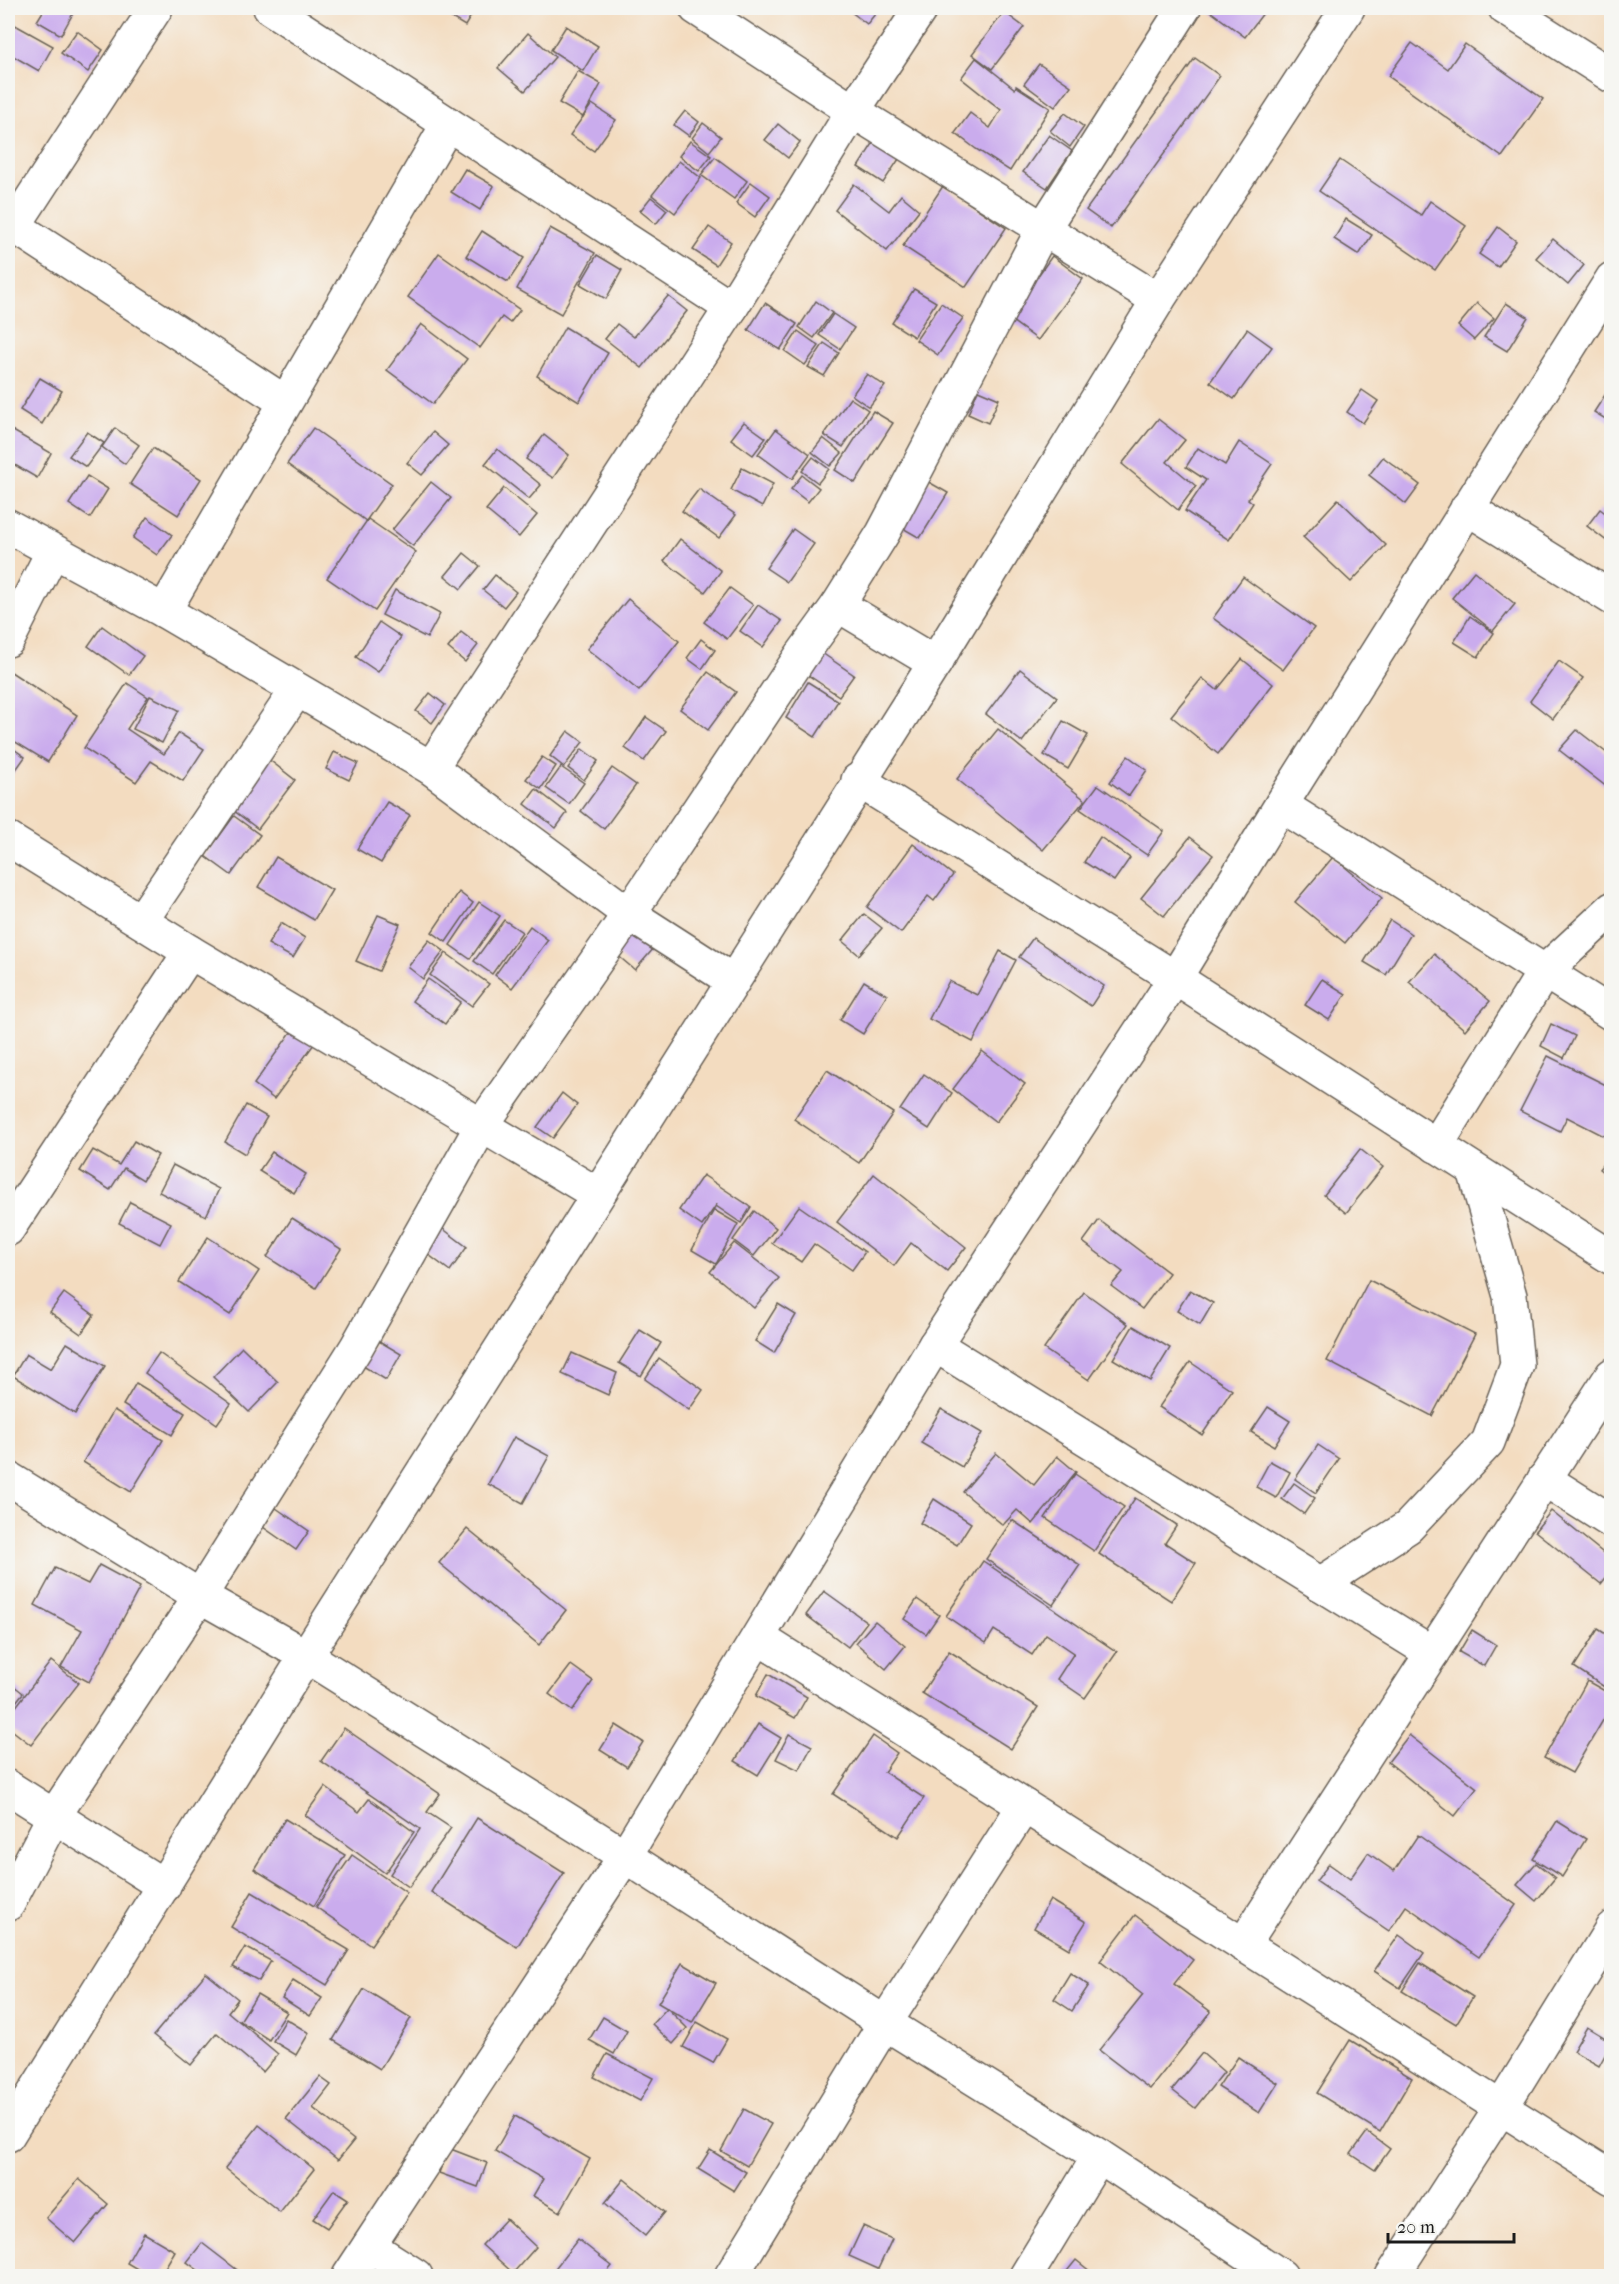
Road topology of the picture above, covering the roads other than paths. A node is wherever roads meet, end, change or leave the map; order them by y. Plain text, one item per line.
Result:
1 (156, 8) edge
2 (270, 8) edge
3 (696, 8) edge
4 (921, 8) edge
5 (1184, 8) edge
6 (1348, 8) edge
7 (1505, 8) edge
8 (1611, 76) edge
9 (854, 111) junction
10 (448, 124) junction
11 (11, 224) edge
12 (1043, 229) junction
13 (1611, 279) edge
14 (1158, 300) junction
15 (731, 308) junction
16 (285, 402) junction
17 (1467, 508) junction
18 (8, 526) edge
19 (53, 551) junction
20 (1611, 598) edge
21 (838, 605) junction
22 (164, 611) junction
23 (8, 640) edge
24 (935, 663) junction
25 (297, 690) junction
26 (431, 768) junction
27 (858, 780) junction
28 (1281, 805) junction
29 (8, 839) edge
30 (1611, 909) edge
31 (629, 914) junction
32 (141, 921) junction
33 (190, 952) junction
34 (1544, 972) junction
35 (1175, 978) junction
36 (733, 981) junction
37 (1611, 1014) edge
38 (482, 1125) junction
39 (1436, 1146) junction
40 (1474, 1170) junction
41 (597, 1194) junction
42 (11, 1218) edge
43 (1611, 1258) edge
44 (935, 1345) junction
45 (1611, 1375) edge
46 (8, 1478) edge
47 (1544, 1479) junction
48 (1611, 1522) edge
49 (1320, 1584) junction
50 (200, 1596) junction
51 (759, 1638) junction
52 (1432, 1653) junction
53 (306, 1656) junction
54 (8, 1787) edge
55 (1024, 1806) junction
56 (54, 1816) junction
57 (625, 1856) junction
58 (164, 1886) junction
59 (8, 1904) edge
60 (1611, 1928) edge
61 (1243, 1945) junction
62 (885, 2023) junction
63 (1501, 2108) junction
64 (8, 2135) edge
65 (1099, 2156) junction
66 (1611, 2178) edge
67 (369, 2246) junction
68 (349, 2277) edge
69 (416, 2277) edge
70 (731, 2277) edge
71 (1026, 2277) edge
72 (1281, 2277) edge
73 (1392, 2277) edge

1 - 11 street
2 - 10 street
3 - 9 street
4 - 9 street
5 - 12 street
6 - 14 street
7 - 8 street
9 - 12 street
9 - 15 street
10 - 15 street
10 - 16 street
11 - 16 street
12 - 14 street
12 - 21 street
13 - 17 street
14 - 24 street
15 - 26 street
16 - 22 street
17 - 20 street
17 - 28 street
18 - 19 street
19 - 22 street
19 - 23 street
21 - 24 street
21 - 31 street
22 - 25 street
24 - 27 street
25 - 26 street
25 - 32 street
26 - 31 street
27 - 35 street
27 - 36 street
28 - 34 street
28 - 35 street
29 - 32 street
30 - 34 street
31 - 36 street
31 - 38 street
32 - 33 street
33 - 38 street
33 - 42 street
34 - 37 street
34 - 39 street
35 - 39 street
35 - 44 street
36 - 41 street
38 - 41 street
38 - 50 street
39 - 40 street
40 - 43 street
40 - 49 street
41 - 53 street
44 - 49 street
44 - 51 street
45 - 47 street
46 - 50 street
47 - 48 street
47 - 52 street
49 - 52 street
50 - 53 street
50 - 56 street
51 - 55 street
51 - 57 street
52 - 61 street
53 - 57 street
53 - 58 street
54 - 56 street
55 - 61 street
55 - 62 street
56 - 58 street
56 - 59 street
57 - 62 street
57 - 67 street
58 - 64 street
60 - 63 street
61 - 63 street
62 - 65 street
62 - 70 street
63 - 66 street
63 - 73 street
65 - 71 street
65 - 72 street
67 - 68 street
67 - 69 street

